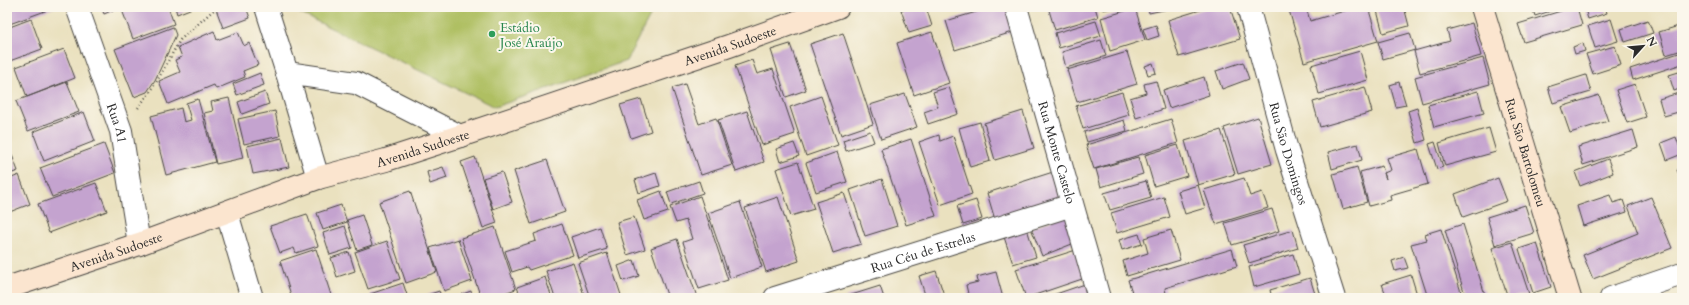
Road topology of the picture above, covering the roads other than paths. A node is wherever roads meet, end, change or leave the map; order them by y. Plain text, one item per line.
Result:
1 (78, 7) edge
2 (266, 7) edge
3 (838, 7) edge
4 (1016, 7) edge
5 (1248, 7) edge
6 (1482, 7) edge
7 (287, 73) junction
8 (460, 136) junction
9 (318, 178) junction
10 (1072, 205) junction
11 (228, 213) junction
12 (139, 244) junction
13 (1682, 274) edge
14 (7, 288) edge
15 (252, 298) edge
16 (775, 298) edge
17 (1098, 298) edge
18 (1334, 298) edge
19 (1570, 298) edge
20 (1611, 298) edge

1 - 12 street, Rua A1
2 - 7 street
3 - 8 street, Avenida Sudoeste
4 - 10 street, Rua Monte Castelo
5 - 18 street, Rua São Domingos
6 - 19 street, Rua São Bartolomeu
7 - 8 street
7 - 9 street
8 - 9 street, Avenida Sudoeste
9 - 11 street, Avenida Sudoeste
10 - 16 street, Rua Céu de Estrelas
10 - 17 street, Rua Monte Castelo
11 - 12 street, Avenida Sudoeste
11 - 15 street
12 - 14 street, Avenida Sudoeste
13 - 20 street

